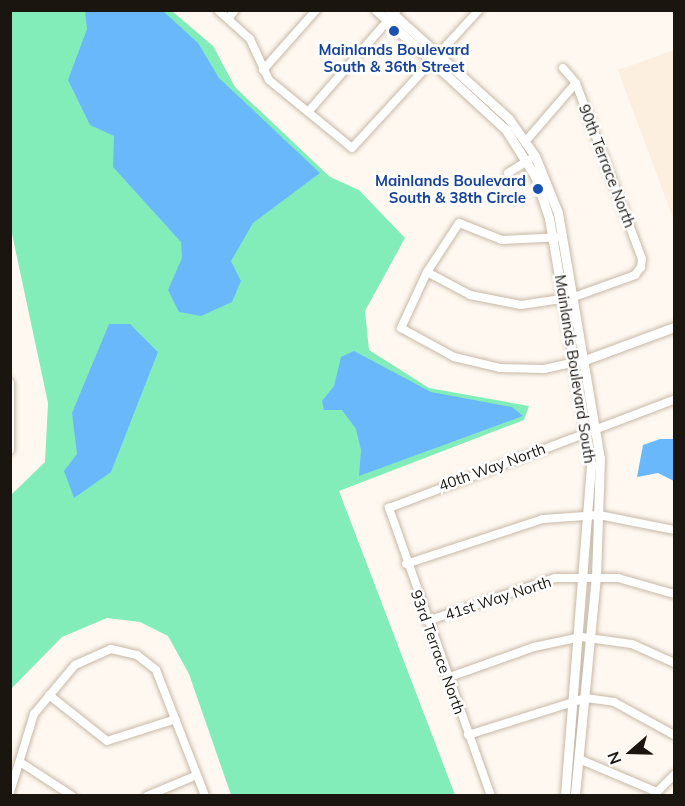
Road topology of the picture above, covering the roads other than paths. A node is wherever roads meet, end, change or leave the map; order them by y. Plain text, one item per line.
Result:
1 (218, 10) edge
2 (235, 10) edge
3 (316, 10) edge
4 (376, 10) edge
5 (479, 10) edge
6 (392, 14) edge
7 (228, 18) junction
8 (437, 58) junction
9 (563, 68) dead end
10 (263, 70) junction
11 (576, 83) junction
12 (308, 112) junction
13 (525, 142) junction
14 (531, 159) junction
15 (508, 173) dead end
16 (558, 238) junction
17 (427, 272) junction
18 (569, 298) junction
19 (675, 327) edge
20 (585, 360) junction
21 (575, 362) junction
22 (10, 383) edge
23 (675, 400) edge
24 (591, 430) junction
25 (10, 450) edge
26 (389, 508) joint
27 (595, 515) junction
28 (675, 530) edge
29 (406, 564) junction
30 (591, 576) junction
31 (675, 594) edge
32 (427, 621) junction
33 (586, 637) junction
34 (675, 663) edge
35 (447, 678) junction
36 (49, 695) junction
37 (576, 698) junction
38 (586, 698) junction
39 (176, 719) junction
40 (468, 735) junction
41 (675, 735) edge
42 (579, 759) junction
43 (23, 764) junction
44 (197, 775) junction
45 (675, 775) edge
46 (10, 792) edge
47 (72, 795) edge
48 (147, 795) edge
49 (205, 795) edge
50 (491, 795) edge
51 (565, 795) edge
52 (575, 795) edge

1 - 7 street
2 - 7 street
3 - 10 street
4 - 6 street, Mainlands Boulevard South
5 - 8 street
6 - 8 street, Mainlands Boulevard South
6 - 12 street
7 - 10 street
8 - 12 street
8 - 13 street, Mainlands Boulevard South
8 - 14 street, Mainlands Boulevard South
9 - 11 street, 90th Terrace North
10 - 12 street
11 - 13 street
11 - 18 street, 90th Terrace North
13 - 14 street, Mainlands Boulevard South
14 - 15 street
14 - 16 street, Mainlands Boulevard South
16 - 17 street
16 - 18 street, Mainlands Boulevard South
17 - 18 street
17 - 21 street
18 - 20 street, Mainlands Boulevard South
18 - 21 street, Mainlands Boulevard South
19 - 20 street
20 - 21 street
20 - 24 street, Mainlands Boulevard South
21 - 24 street, Mainlands Boulevard South
22 - 25 street
23 - 24 street, 40th Way North
24 - 26 street, 40th Way North
24 - 27 street, Mainlands Boulevard South
26 - 29 street, 93rd Terrace North
27 - 28 street
27 - 29 street
27 - 30 street, Mainlands Boulevard South
29 - 32 street, 93rd Terrace North
30 - 31 street, 41st Way North
30 - 32 street, 41st Way North
30 - 33 street, Mainlands Boulevard South
32 - 35 street, 93rd Terrace North
33 - 34 street
33 - 35 street
33 - 37 street, Mainlands Boulevard South
33 - 38 street, Mainlands Boulevard South
35 - 40 street, 93rd Terrace North
36 - 39 street
36 - 39 street
36 - 43 street
37 - 38 street
37 - 40 street
37 - 51 street, Mainlands Boulevard South
38 - 41 street
38 - 42 street, Mainlands Boulevard South
39 - 44 street
40 - 50 street, 93rd Terrace North
42 - 45 street
42 - 52 street, Mainlands Boulevard South
43 - 46 street
43 - 47 street
44 - 48 street
44 - 49 street

